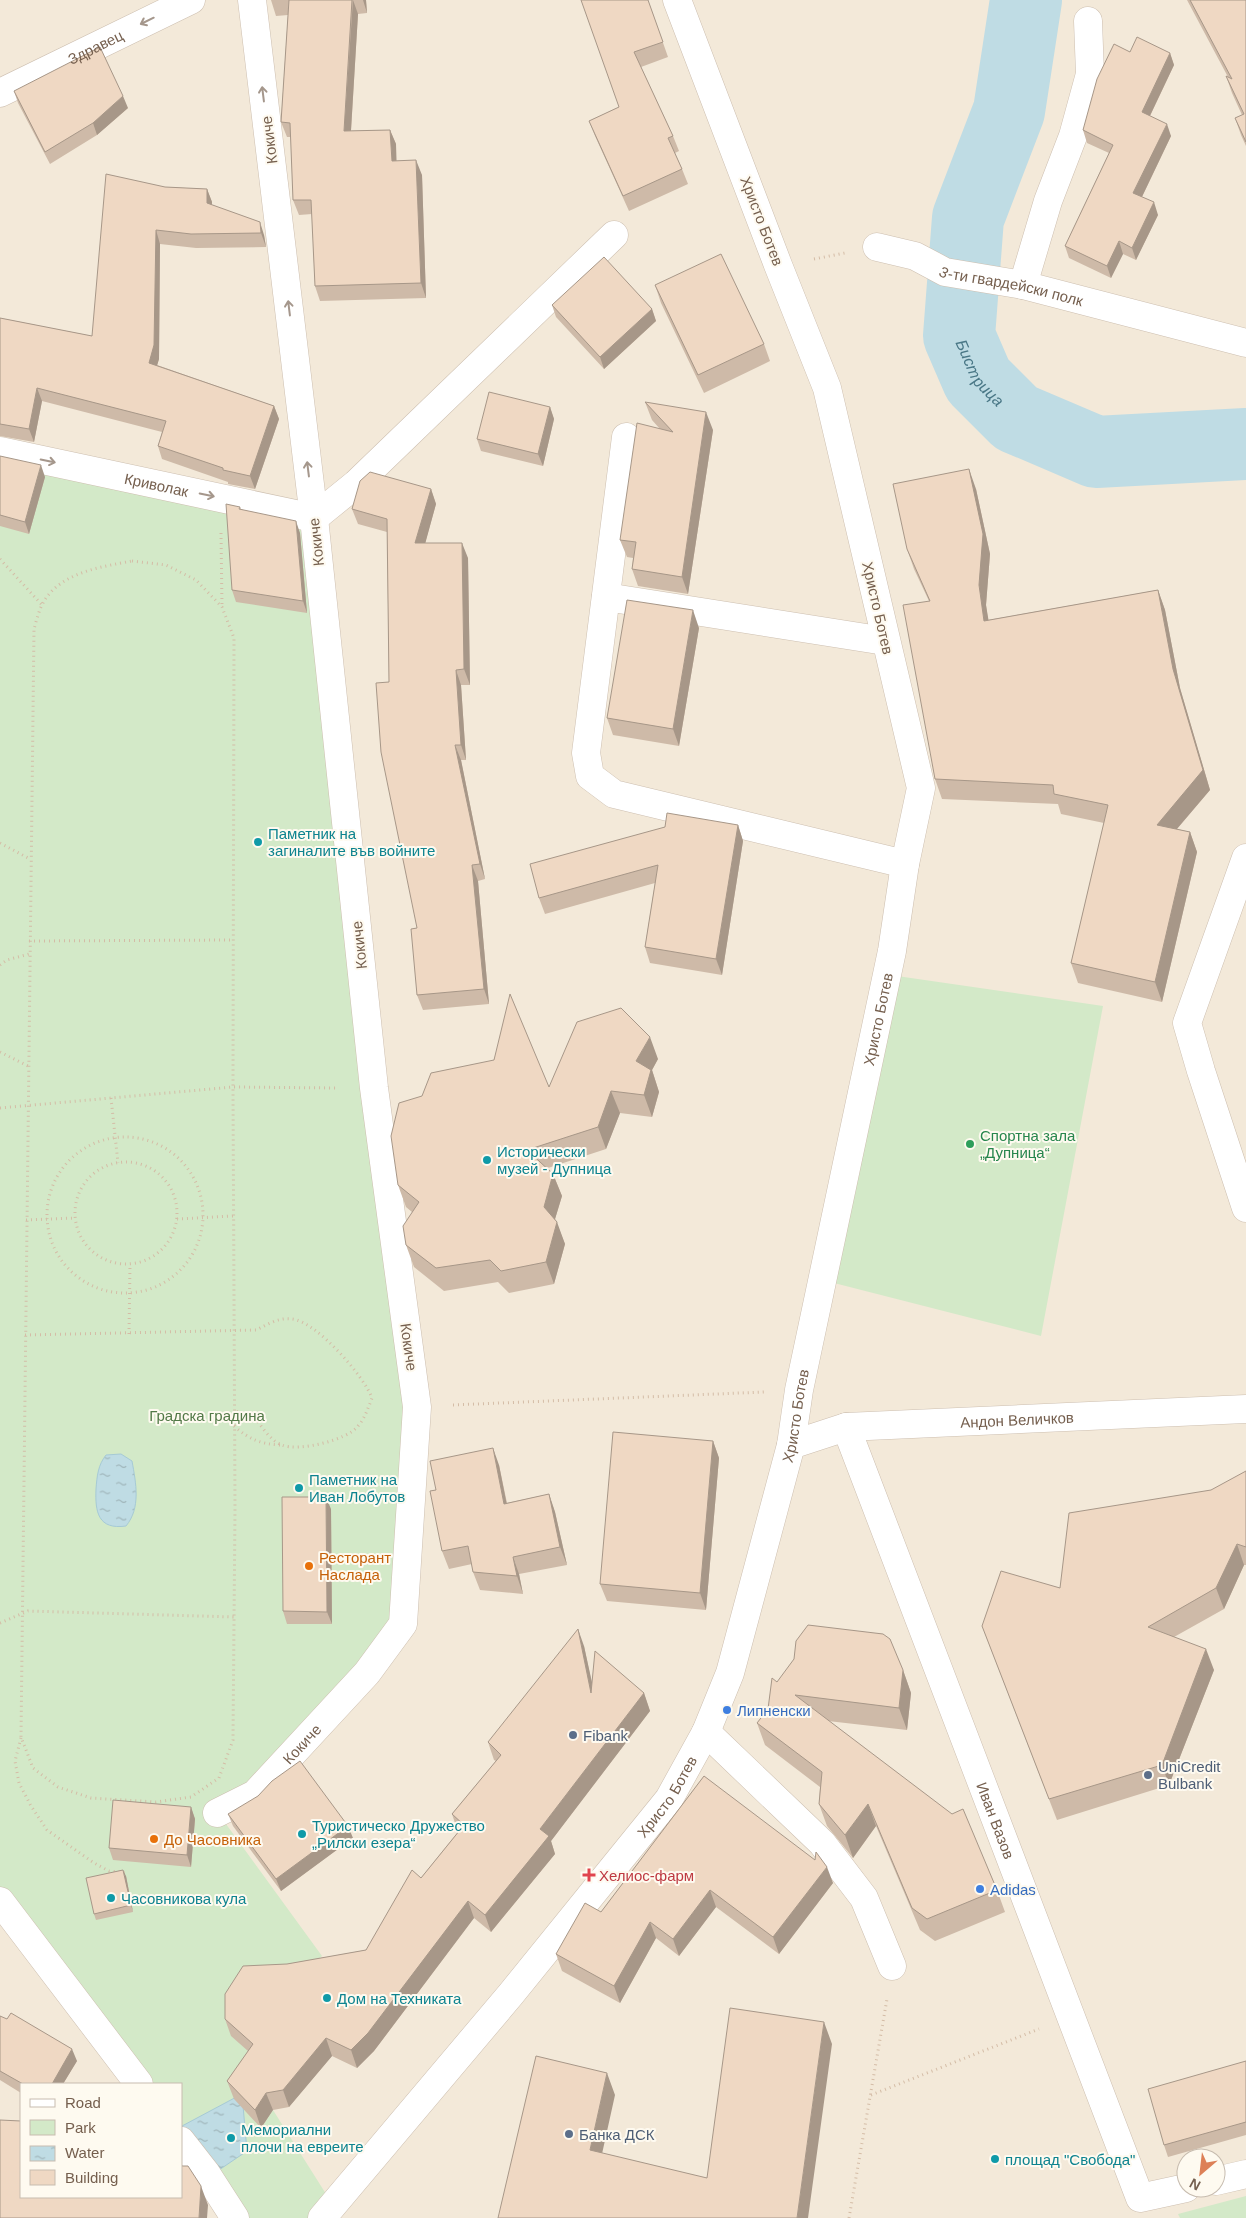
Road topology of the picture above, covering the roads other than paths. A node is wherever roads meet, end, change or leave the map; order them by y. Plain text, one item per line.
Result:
1 (191, 0) edge
2 (252, 0) edge
3 (677, 0) edge
4 (1088, 21) dead end
5 (0, 93) edge
6 (614, 235) dead end
7 (877, 247) road end
8 (1023, 285) junction
9 (1246, 343) edge
10 (626, 437) dead end
11 (0, 451) edge
12 (314, 518) junction
13 (606, 598) junction
14 (885, 641) junction
15 (1246, 858) edge
16 (904, 864) junction
17 (1246, 1208) edge
18 (1246, 1409) edge
19 (846, 1427) junction
20 (791, 1445) junction
21 (706, 1732) junction
22 (218, 1813) dead end
23 (0, 1901) edge
24 (892, 1966) road end
25 (138, 2083) edge
26 (182, 2143) edge
27 (194, 2169) edge
28 (1246, 2174) edge
29 (1226, 2179) edge
30 (1176, 2193) edge
31 (1143, 2208) edge
32 (235, 2218) edge
33 (322, 2218) edge

1 -> 5 street, Здравец
12 -> 2 street, Кокиче
3 - 14 street, Христо Ботев
4 - 8 street
6 - 12 street
7 - 8 street, 3-ти гвардейски полк
8 - 9 street, 3-ти гвардейски полк
10 - 13 street
11 -> 12 street, Криволак
12 - 22 street, Кокиче
13 - 14 street
13 - 16 street
14 - 16 street, Христо Ботев
15 - 17 street
16 - 20 street, Христо Ботев
18 - 19 street, Андон Величков
19 - 20 street, Андон Величков
19 - 31 street, Иван Вазов
20 - 21 street, Христо Ботев
21 - 24 street
21 - 33 street, Христо Ботев
23 - 25 street
26 - 27 street
27 - 32 street
28 - 29 street
30 - 31 street, Иван Вазов

